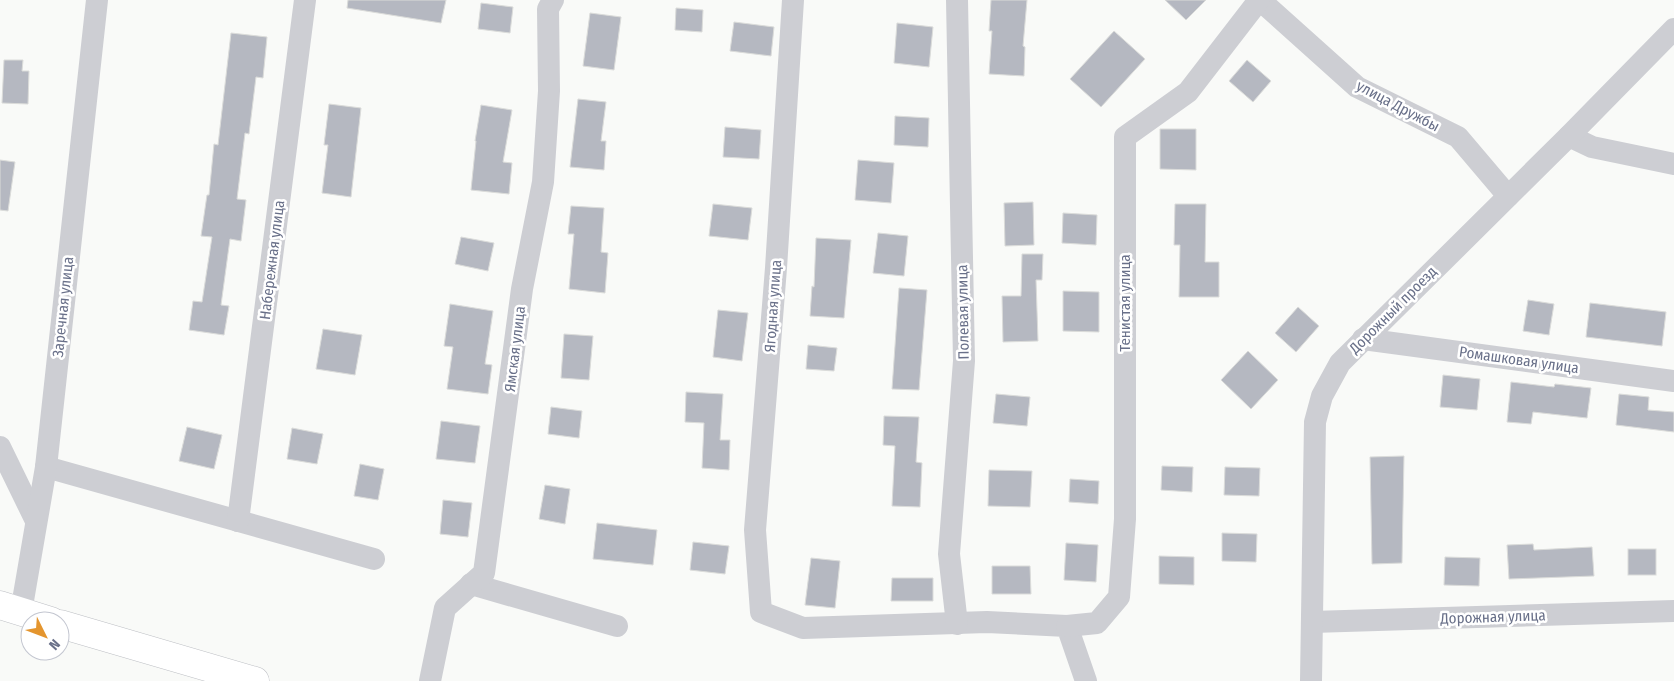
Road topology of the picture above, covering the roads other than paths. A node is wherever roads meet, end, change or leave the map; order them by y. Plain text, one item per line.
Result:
1 (97, 0) edge
2 (305, 0) edge
3 (552, 0) edge
4 (794, 0) edge
5 (956, 0) edge
6 (1259, 0) edge
7 (1674, 29) edge
8 (1569, 136) junction
9 (1674, 164) edge
10 (1508, 196) junction
11 (1363, 339) junction
12 (1674, 381) edge
13 (0, 447) edge
14 (46, 467) junction
15 (36, 521) junction
16 (238, 521) junction
17 (374, 559) dead end
18 (471, 584) junction
19 (10, 609) edge
20 (1674, 611) edge
21 (1312, 622) junction
22 (957, 624) junction
23 (617, 626) dead end
24 (1067, 626) junction
25 (70, 627) edge
26 (255, 681) edge
27 (430, 681) edge
28 (1086, 681) edge
29 (1311, 681) edge

1 - 14 street, Заречная улица
2 - 16 street, Набережная улица
3 - 18 street, Ямская улица
4 - 22 street, Ягодная улица
5 - 22 street, Полевая улица
6 - 10 street, улица Дружбы
6 - 24 street, Тенистая улица
7 - 8 street, Дорожный проезд
8 - 9 street
8 - 10 street, Дорожный проезд
10 - 11 street, Дорожный проезд
11 - 12 street, Ромашковая улица
11 - 21 street, Дорожный проезд
13 - 15 street
14 - 15 street, Заречная улица
14 - 16 street
15 - 19 street, Заречная улица
16 - 17 street
18 - 23 street
18 - 27 street, Ямская улица
20 - 21 street, Дорожная улица
21 - 29 street, Дорожный проезд
22 - 24 street
24 - 28 street
25 - 26 main road

